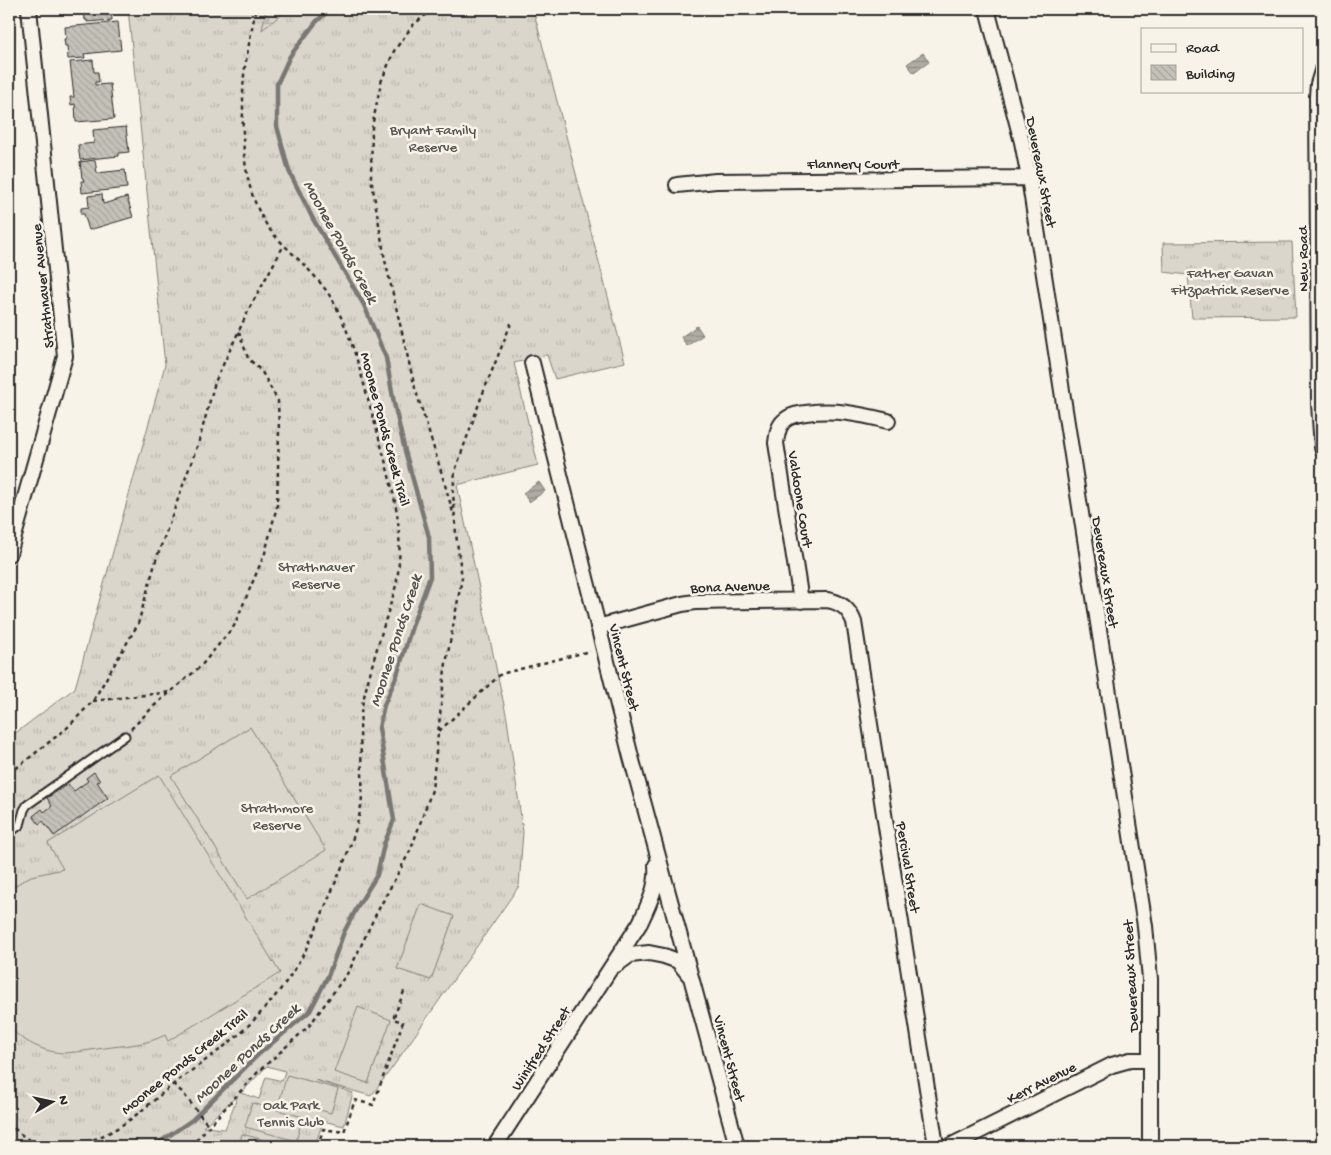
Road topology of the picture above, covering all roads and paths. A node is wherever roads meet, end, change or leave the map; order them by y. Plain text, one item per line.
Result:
1 (29, 9) edge
2 (256, 9) edge
3 (432, 9) edge
4 (987, 9) edge
5 (1322, 71) edge
6 (1029, 178) junction
7 (677, 185) dead end
8 (284, 245) junction
9 (512, 321) dead end
10 (238, 331) junction
11 (532, 363) dead end
12 (888, 421) dead end
13 (1322, 448) edge
14 (455, 522) junction
15 (9, 554) edge
16 (801, 600) junction
17 (836, 601) joint
18 (598, 627) junction
19 (590, 651) dead end
20 (171, 692) junction
21 (93, 701) junction
22 (439, 731) junction
23 (125, 736) joint
24 (9, 773) edge
25 (9, 833) edge
26 (654, 839) junction
27 (649, 953) joint
28 (611, 968) junction
29 (692, 978) junction
30 (405, 989) dead end
31 (1150, 1060) junction
32 (174, 1084) junction
33 (9, 1122) edge
34 (208, 1125) junction
35 (47, 1146) edge
36 (70, 1146) edge
37 (191, 1146) edge
38 (318, 1146) edge
39 (495, 1146) edge
40 (737, 1146) edge
41 (936, 1146) edge
42 (950, 1146) edge
43 (1150, 1146) edge

1 - 15 street, Strathnaver Avenue
2 - 8 path, Moonee Ponds Creek Trail
3 - 14 path
4 - 6 street, Devereaux Street
5 - 13 street, New Road
6 - 7 street, Flannery Court
6 - 31 street, Devereaux Street
8 - 10 path
8 - 32 path, Moonee Ponds Creek Trail
9 - 14 path
10 - 20 path
10 - 21 path
11 - 18 street, Vincent Street
12 - 16 street, Valdoone Court
14 - 22 path
16 - 17 street, Bona Avenue
16 - 18 street, Bona Avenue
17 - 41 street, Percival Street
18 - 26 street, Vincent Street
19 - 22 path
20 - 21 path
20 - 23 path
21 - 24 path
22 - 34 path
23 - 25 lane
26 - 28 street, Winifred Street
26 - 29 street, Vincent Street
27 - 28 street, Winifred Street
27 - 29 street, Vincent Street
28 - 39 street, Winifred Street
29 - 40 street, Vincent Street
30 - 38 path
31 - 42 street, Kerr Avenue
31 - 43 street, Devereaux Street
32 - 34 path
32 - 36 path, Moonee Ponds Creek Trail
33 - 35 path
34 - 37 path

